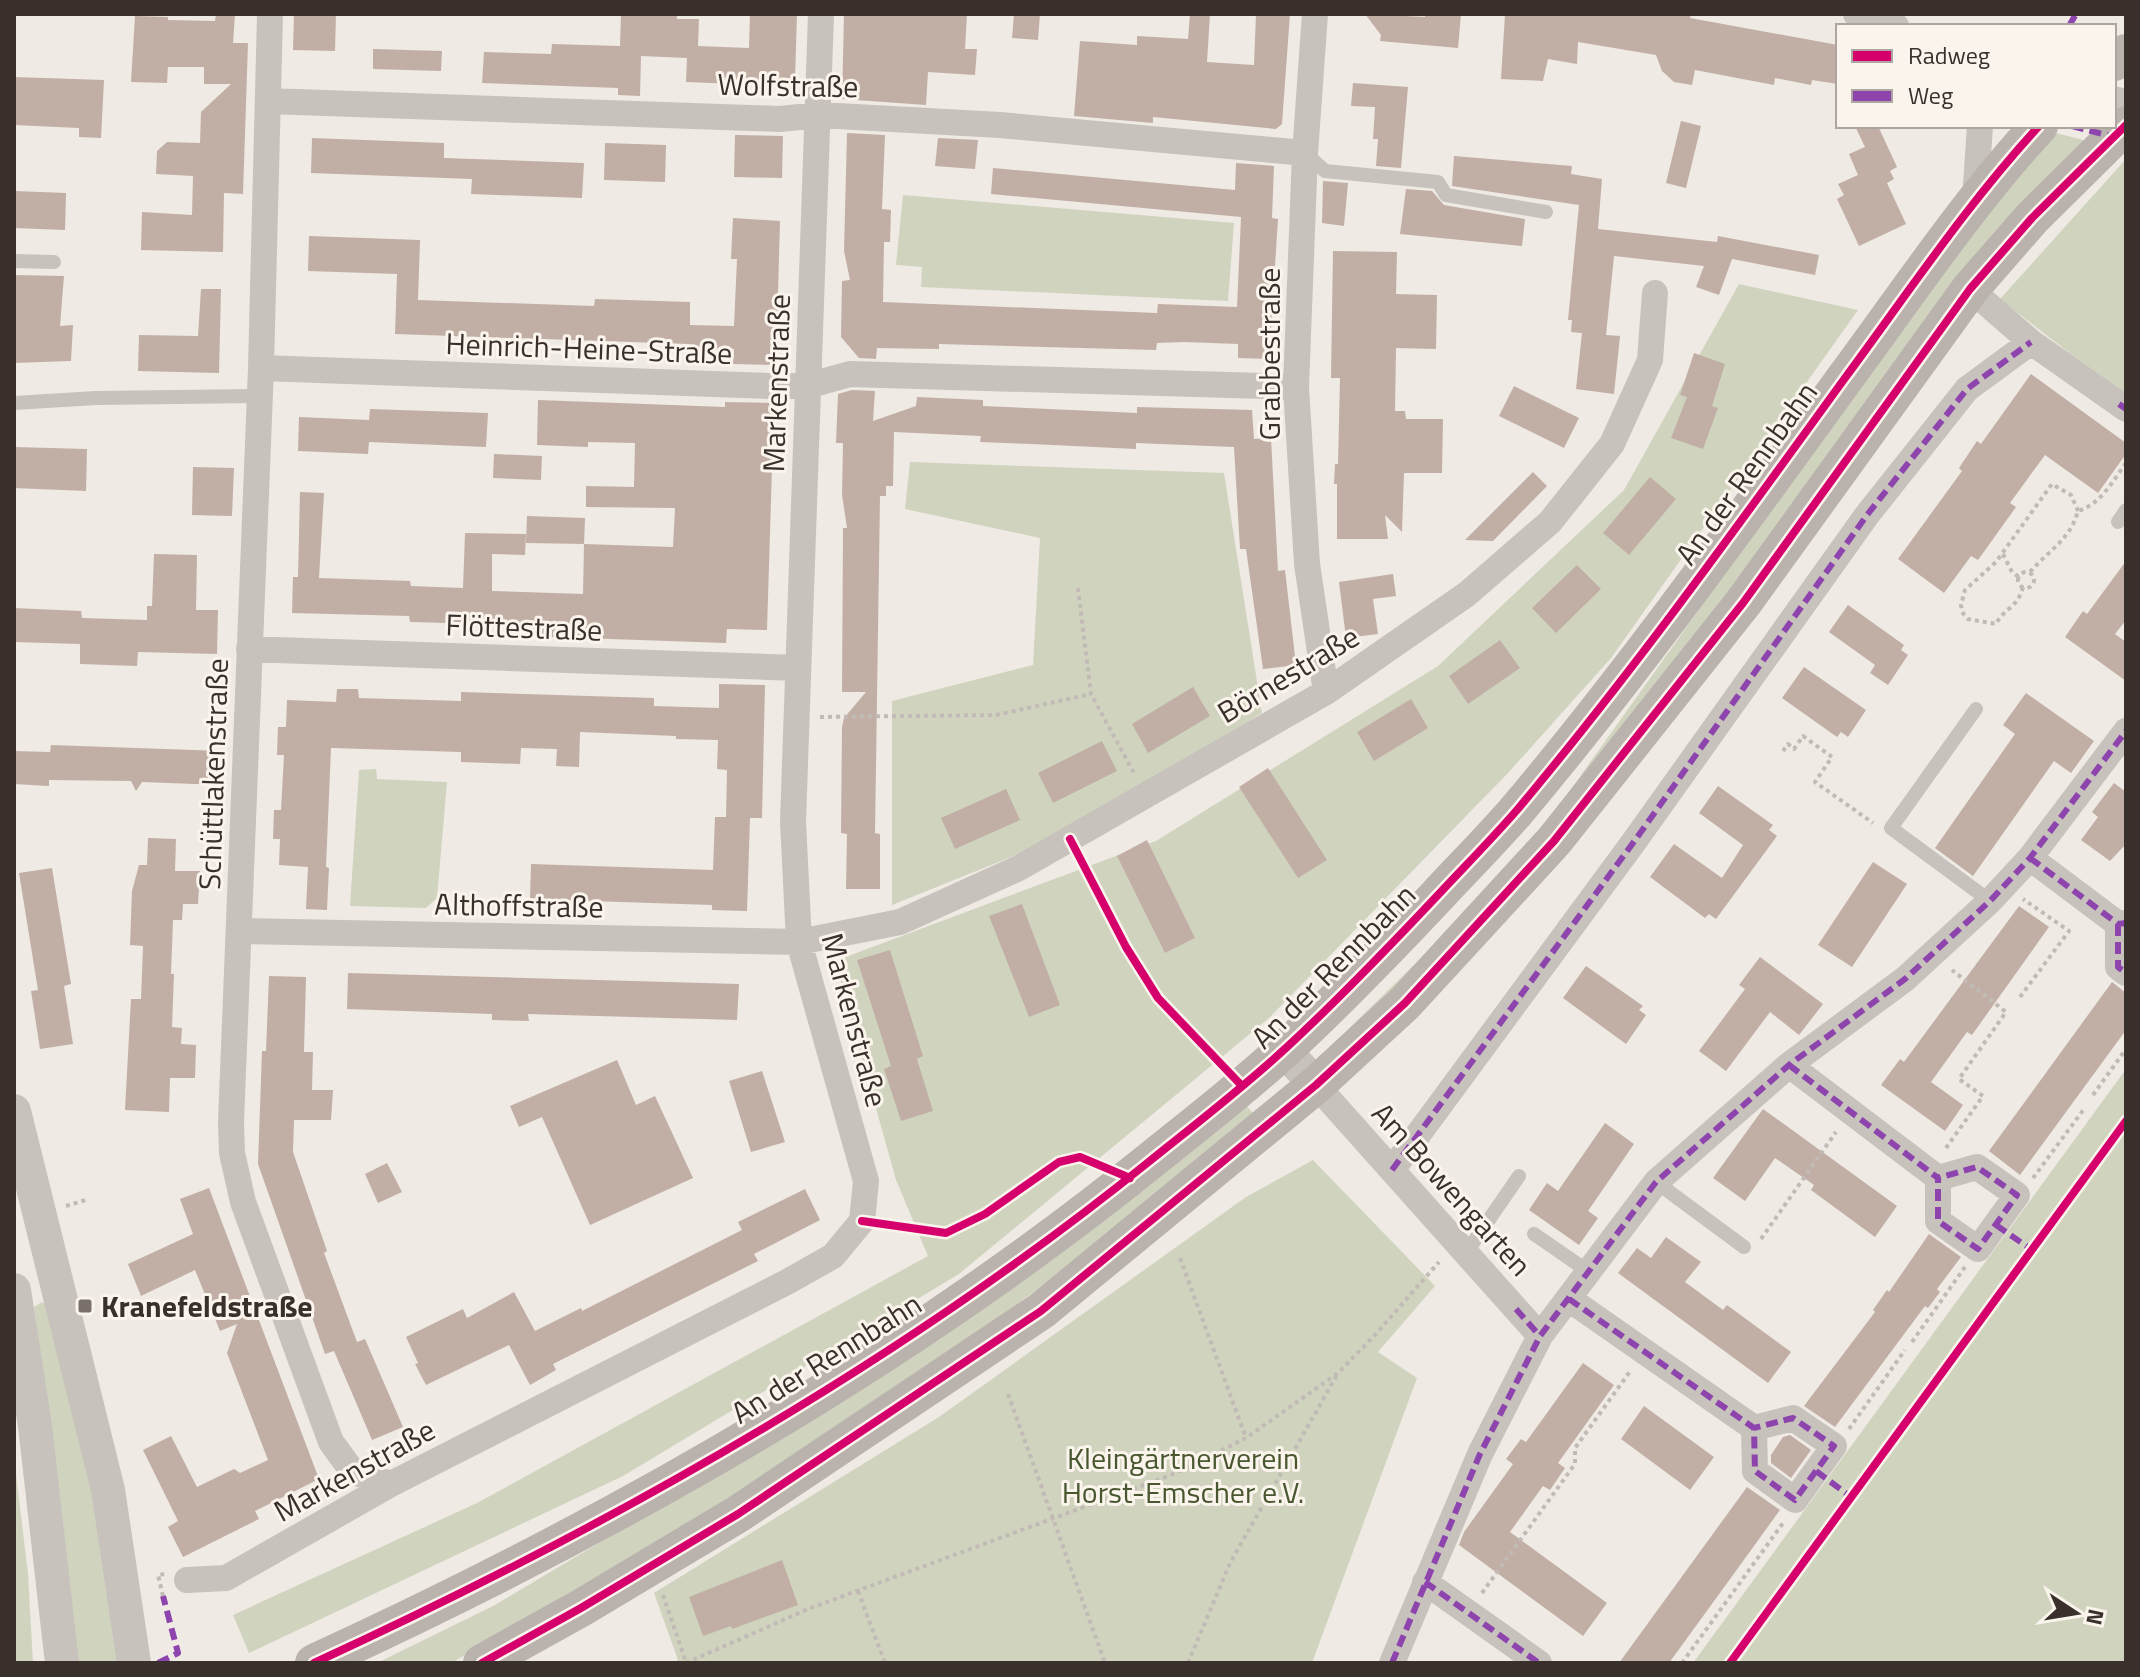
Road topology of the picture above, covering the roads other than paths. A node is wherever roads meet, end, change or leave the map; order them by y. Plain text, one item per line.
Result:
1 (270, 14) edge
2 (821, 14) edge
3 (1315, 14) edge
4 (1856, 14) edge
5 (1889, 24) edge
6 (269, 101) junction
7 (819, 115) junction
8 (2126, 125) edge
9 (1980, 128) edge
10 (2037, 128) edge
11 (1305, 153) junction
12 (1975, 199) junction
13 (1546, 212) dead end
14 (14, 261) edge
15 (54, 262) dead end
16 (1970, 289) junction
17 (1655, 293) dead end
18 (2031, 342) junction
19 (261, 368) junction
20 (807, 386) junction
21 (1296, 387) junction
22 (260, 396) junction
23 (14, 403) edge
24 (2126, 409) edge
25 (249, 649) junction
26 (797, 668) junction
27 (1326, 692) junction
28 (1976, 709) dead end
29 (2126, 731) edge
30 (2030, 858) junction
31 (1997, 894) junction
32 (2122, 924) edge
33 (239, 931) junction
34 (799, 942) junction
35 (2126, 973) edge
36 (1284, 1050) junction
37 (1789, 1065) junction
38 (1316, 1085) junction
39 (14, 1111) edge
40 (1392, 1170) junction
41 (1934, 1174) junction
42 (1519, 1176) dead end
43 (1656, 1182) junction
44 (1534, 1234) dead end
45 (1461, 1247) junction
46 (1744, 1247) road end
47 (1589, 1272) junction
48 (14, 1290) edge
49 (1569, 1299) junction
50 (1540, 1336) junction
51 (1754, 1428) junction
52 (391, 1484) junction
53 (187, 1580) dead end
54 (1425, 1582) junction
55 (62, 1663) edge
56 (134, 1663) edge
57 (314, 1663) edge
58 (482, 1663) edge
59 (1392, 1663) edge
60 (1539, 1663) edge

1 - 6 street, Schüttlakenstraße
2 - 7 street, Markenstraße
3 - 11 street, Grabbestraße
4 - 5 street
6 - 7 street, Wolfstraße
6 - 19 street, Schüttlakenstraße
7 - 11 street, Wolfstraße
7 - 20 street, Markenstraße
8 - 16 main road
9 - 12 street
10 - 12 main road, An der Rennbahn
11 - 13 lane
11 - 21 street, Grabbestraße
12 - 36 main road, An der Rennbahn
14 - 15 lane
16 - 18 street
16 - 38 main road
17 - 27 street, Börnestraße
18 - 24 street
18 - 40 street
19 - 20 street, Heinrich-Heine-Straße
19 - 22 street, Schüttlakenstraße
20 - 21 street, Heinrich-Heine-Straße
20 - 26 street, Markenstraße
21 - 27 street, Grabbestraße
22 - 23 lane
22 - 25 street, Schüttlakenstraße
25 - 26 street, Flöttestraße
25 - 33 street, Schüttlakenstraße
26 - 34 street, Markenstraße
27 - 34 street, Börnestraße
28 - 31 lane
29 - 30 street
30 - 31 street
30 - 32 street
31 - 37 street
32 - 35 street
33 - 34 street, Althoffstraße
33 - 52 street, Schüttlakenstraße
34 - 52 street, Markenstraße
36 - 38 street
36 - 57 main road, An der Rennbahn
37 - 41 street
37 - 43 street
38 - 40 street, Am Bowengarten
38 - 58 main road
39 - 56 street
40 - 45 street, Am Bowengarten
41 - 41 street
42 - 45 lane
43 - 46 lane
43 - 47 street
44 - 47 lane
45 - 50 street, Am Bowengarten
47 - 49 street
48 - 55 street
49 - 50 street
49 - 51 street
50 - 54 street
51 - 51 street
52 - 53 street, Markenstraße
54 - 59 street
54 - 60 street

